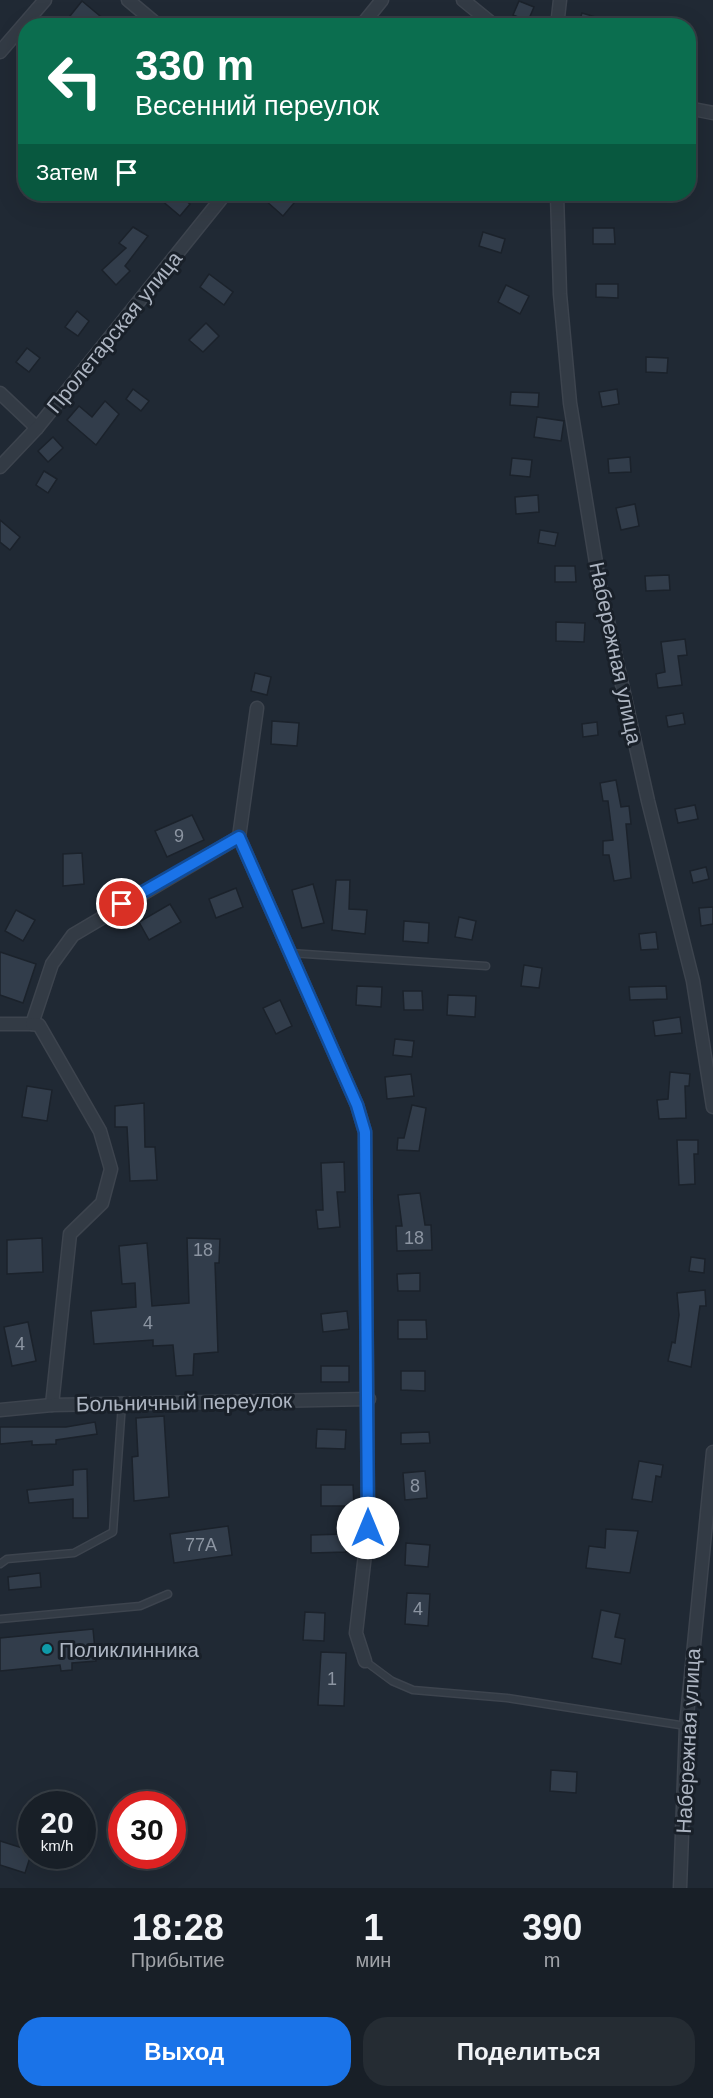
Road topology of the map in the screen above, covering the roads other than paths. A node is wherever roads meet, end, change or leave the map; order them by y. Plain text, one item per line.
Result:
1 (45, 0) edge
2 (128, 0) edge
3 (382, 0) edge
4 (463, 0) edge
5 (560, 0) edge
6 (29, 18) edge
7 (149, 18) edge
8 (367, 18) edge
9 (485, 18) edge
10 (558, 18) edge
11 (18, 31) edge
12 (0, 52) edge
13 (696, 110) edge
14 (713, 113) edge
15 (219, 201) edge
16 (557, 201) edge
17 (0, 393) edge
18 (37, 428) junction
19 (0, 467) edge
20 (258, 708) dead end
21 (239, 837) junction
22 (289, 952) junction
23 (486, 966) dead end
24 (0, 1024) edge
25 (32, 1024) junction
26 (713, 1107) edge
27 (369, 1399) junction
28 (122, 1404) junction
29 (52, 1406) junction
30 (0, 1410) edge
31 (713, 1452) edge
32 (0, 1564) edge
33 (168, 1594) dead end
34 (0, 1619) edge
35 (365, 1660) joint
36 (686, 1726) junction
37 (680, 1888) edge

1 - 6 street
2 - 7 street
3 - 8 street
4 - 9 street
5 - 10 street
11 - 12 street
13 - 14 street
15 - 18 street, Пролетарская улица
16 - 26 street, Набережная улица
17 - 18 street
18 - 19 street, Пролетарская улица
20 - 21 street
21 - 22 street
21 - 25 street
22 - 23 lane
22 - 27 street
24 - 25 street
25 - 29 street
27 - 28 street, Больничный переулок
27 - 35 street
28 - 29 street, Больничный переулок
28 - 32 lane
29 - 30 street, Больничный переулок
31 - 36 street, Набережная улица
33 - 34 lane
35 - 36 lane
36 - 37 street, Набережная улица

